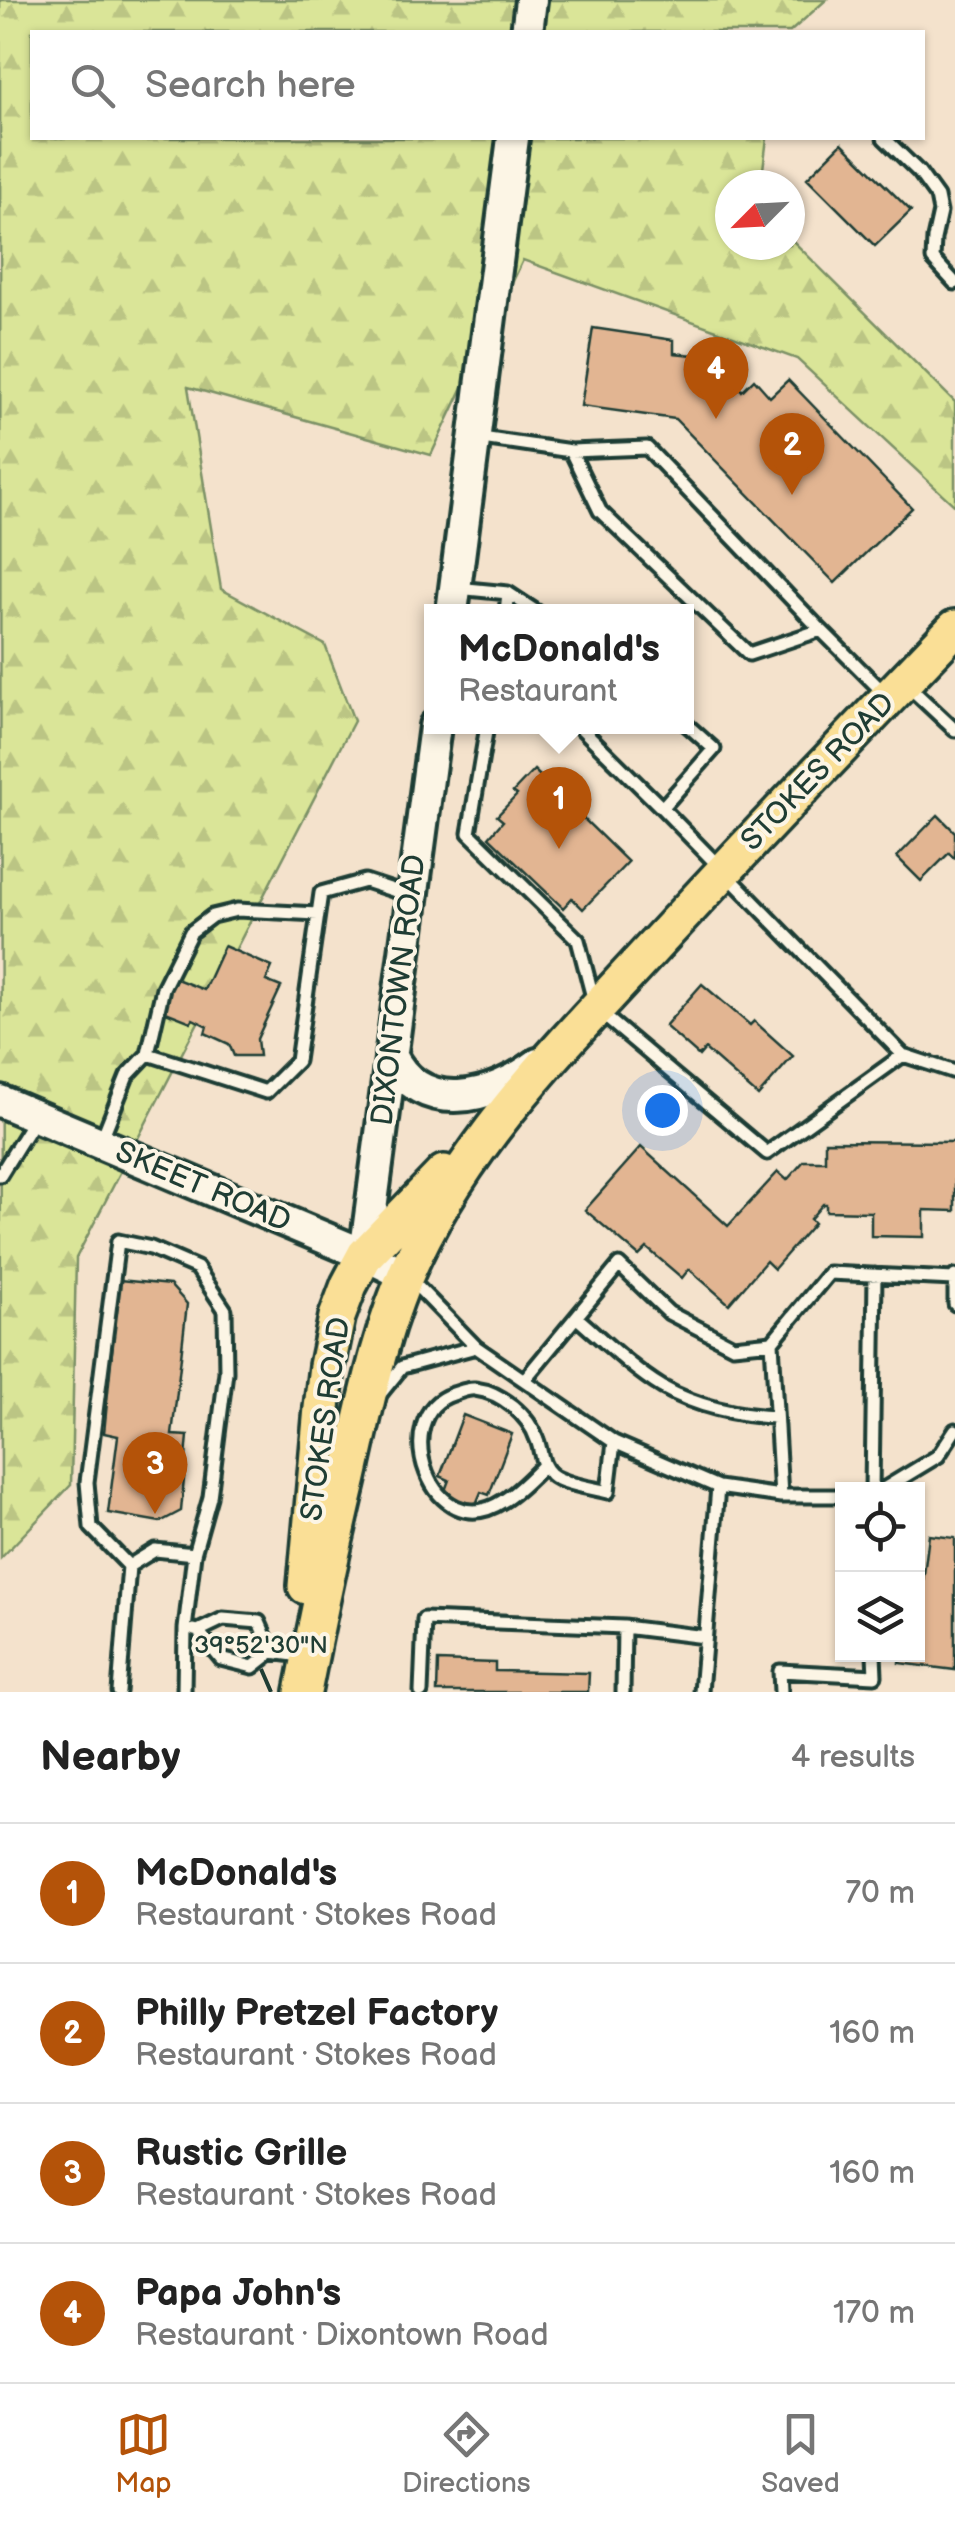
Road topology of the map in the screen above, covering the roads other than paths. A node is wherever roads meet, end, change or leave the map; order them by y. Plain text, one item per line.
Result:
1 (531, 0) edge
2 (526, 30) edge
3 (513, 140) edge
4 (886, 140) edge
5 (955, 284) edge
6 (475, 437) junction
7 (570, 450) junction
8 (508, 592) junction
9 (453, 600) edge
10 (507, 604) edge
11 (525, 604) edge
12 (696, 604) joint
13 (955, 628) edge
14 (821, 630) junction
15 (896, 690) junction
16 (955, 730) edge
17 (694, 731) edge
18 (434, 734) edge
19 (486, 734) edge
20 (587, 734) edge
21 (662, 808) junction
22 (724, 871) junction
23 (411, 896) junction
24 (318, 914) junction
25 (596, 1009) junction
26 (564, 1044) junction
27 (148, 1054) junction
28 (391, 1055) junction
29 (903, 1055) junction
30 (955, 1072) edge
31 (521, 1094) junction
32 (0, 1101) edge
33 (36, 1116) junction
34 (100, 1143) junction
35 (0, 1175) edge
36 (365, 1255) junction
37 (406, 1275) junction
38 (875, 1275) junction
39 (954, 1278) edge
40 (955, 1304) edge
41 (576, 1317) junction
42 (772, 1342) junction
43 (476, 1347) junction
44 (524, 1380) junction
45 (362, 1416) junction
46 (776, 1417) junction
47 (955, 1430) edge
48 (614, 1442) junction
49 (543, 1466) junction
50 (872, 1482) edge
51 (895, 1482) edge
52 (718, 1487) junction
53 (781, 1496) junction
54 (835, 1496) edge
55 (194, 1554) junction
56 (129, 1566) junction
57 (322, 1596) junction
58 (624, 1627) junction
59 (192, 1630) junction
60 (705, 1637) junction
61 (287, 1654) junction
62 (874, 1662) edge
63 (119, 1692) edge
64 (184, 1692) edge
65 (301, 1692) edge
66 (422, 1692) edge
67 (623, 1692) edge
68 (701, 1692) edge
69 (780, 1692) edge

1 - 2 street
3 - 6 street
4 - 5 lane
6 - 7 lane
6 - 9 street
7 - 12 lane
7 - 14 lane
8 - 9 lane
8 - 10 lane
8 - 11 lane
12 - 14 lane
13 - 15 main road, STOKES ROAD
14 - 15 lane
15 - 16 lane
15 - 22 main road, STOKES ROAD
17 - 21 lane
18 - 23 street, DIXONTOWN ROAD
19 - 25 lane
20 - 21 lane
21 - 22 lane
22 - 25 main road, STOKES ROAD
22 - 29 lane
23 - 24 lane
23 - 28 street, DIXONTOWN ROAD
24 - 27 lane
24 - 27 lane
25 - 26 main road, STOKES ROAD
25 - 29 lane
26 - 28 street
26 - 31 main road, STOKES ROAD
27 - 34 lane
28 - 36 street, DIXONTOWN ROAD
29 - 30 lane
31 - 36 main road, STOKES ROAD
31 - 37 main road, STOKES ROAD
32 - 33 street, SKEET ROAD
33 - 34 street, SKEET ROAD
33 - 35 lane
34 - 36 street, SKEET ROAD
36 - 37 street, SKEET ROAD
36 - 57 main road
36 - 61 main road, STOKES ROAD
37 - 43 lane
37 - 45 main road, STOKES ROAD
38 - 39 lane
38 - 42 lane
38 - 50 lane
39 - 40 lane
41 - 42 lane
41 - 44 lane
41 - 46 lane
42 - 46 lane
43 - 44 lane
43 - 45 lane
44 - 48 lane
45 - 57 main road, STOKES ROAD
46 - 53 lane
47 - 51 lane
48 - 49 lane
48 - 52 lane
49 - 49 lane
52 - 53 lane
52 - 60 lane
53 - 54 lane
55 - 56 lane
55 - 56 lane
55 - 59 lane
56 - 63 lane
57 - 65 main road, STOKES ROAD
58 - 60 lane
58 - 66 lane
58 - 67 lane
59 - 61 lane
59 - 61 lane
59 - 64 lane
60 - 68 lane
61 - 65 main road, STOKES ROAD
62 - 69 lane

